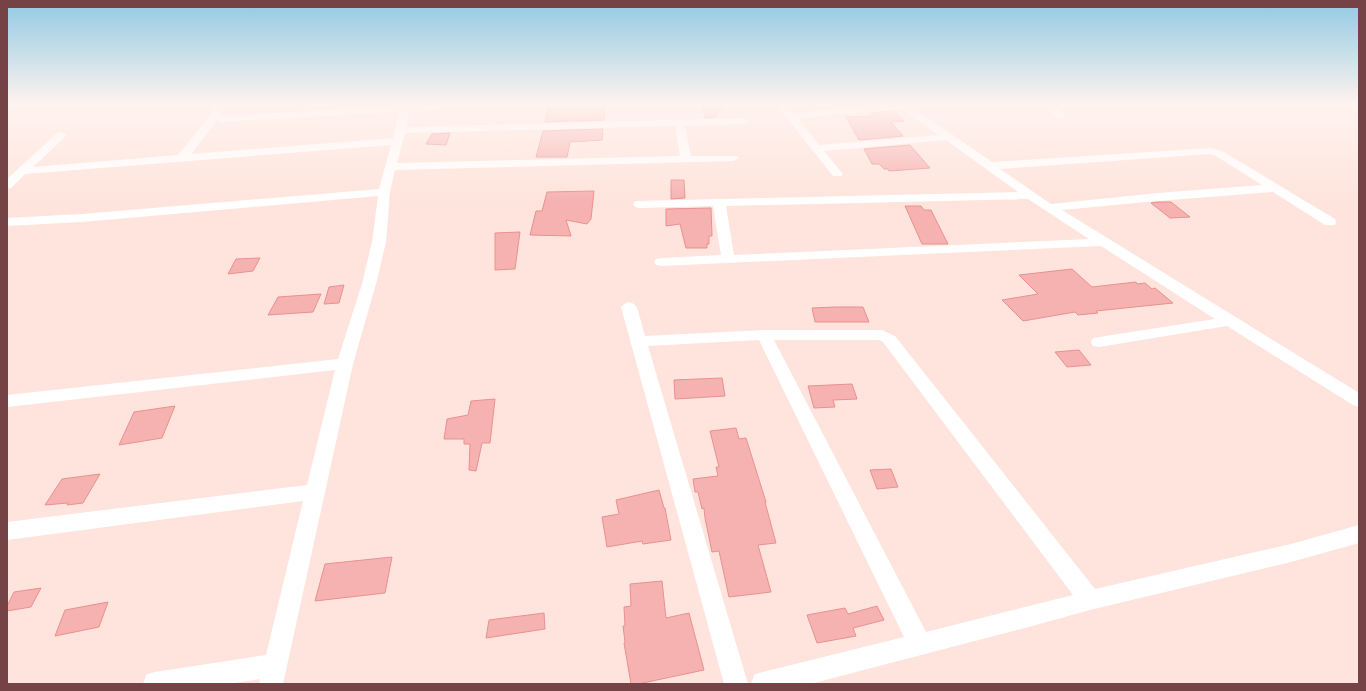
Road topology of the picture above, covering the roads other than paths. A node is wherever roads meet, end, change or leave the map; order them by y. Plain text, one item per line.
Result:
1 (59, 136) edge
2 (198, 136) edge
3 (397, 136) edge
4 (399, 136) edge
5 (682, 136) edge
6 (808, 136) edge
7 (948, 137) joint
8 (818, 148) junction
9 (686, 158) junction
10 (733, 158) dead end
11 (181, 159) junction
12 (988, 166) junction
13 (390, 167) junction
14 (21, 171) junction
15 (837, 174) dead end
16 (7, 185) edge
17 (1273, 188) junction
18 (384, 192) junction
19 (1030, 195) junction
20 (719, 203) junction
21 (639, 204) dead end
22 (1049, 208) junction
23 (7, 222) edge
24 (1330, 222) dead end
25 (1102, 242) junction
26 (728, 260) junction
27 (660, 262) dead end
28 (629, 308) dead end
29 (1229, 321) junction
30 (764, 335) junction
31 (639, 341) junction
32 (1099, 342) dead end
33 (345, 364) junction
34 (7, 401) edge
35 (1359, 401) edge
36 (316, 492) junction
37 (7, 531) edge
38 (1359, 534) edge
39 (1090, 600) junction
40 (920, 644) junction
41 (273, 674) edge
42 (155, 684) edge
43 (736, 684) edge
44 (763, 684) edge

1 - 14 street
2 - 11 street
3 - 11 street
4 - 13 street
5 - 9 street
6 - 8 street
7 - 8 street
7 - 12 street
8 - 15 street
9 - 10 street
9 - 13 street
11 - 14 street
12 - 17 street
12 - 19 street
13 - 18 street
14 - 16 street
17 - 22 street
17 - 24 street
18 - 23 street
18 - 33 street
19 - 20 street
19 - 22 street
20 - 21 street
20 - 26 street
22 - 25 street
25 - 26 street
25 - 29 street
26 - 27 street
28 - 31 street
29 - 32 street
29 - 35 street
30 - 31 street
30 - 39 street
30 - 40 street
31 - 43 street
33 - 34 street
33 - 36 street
36 - 37 street
36 - 41 street
38 - 39 street
39 - 40 street
40 - 44 street
41 - 42 street

